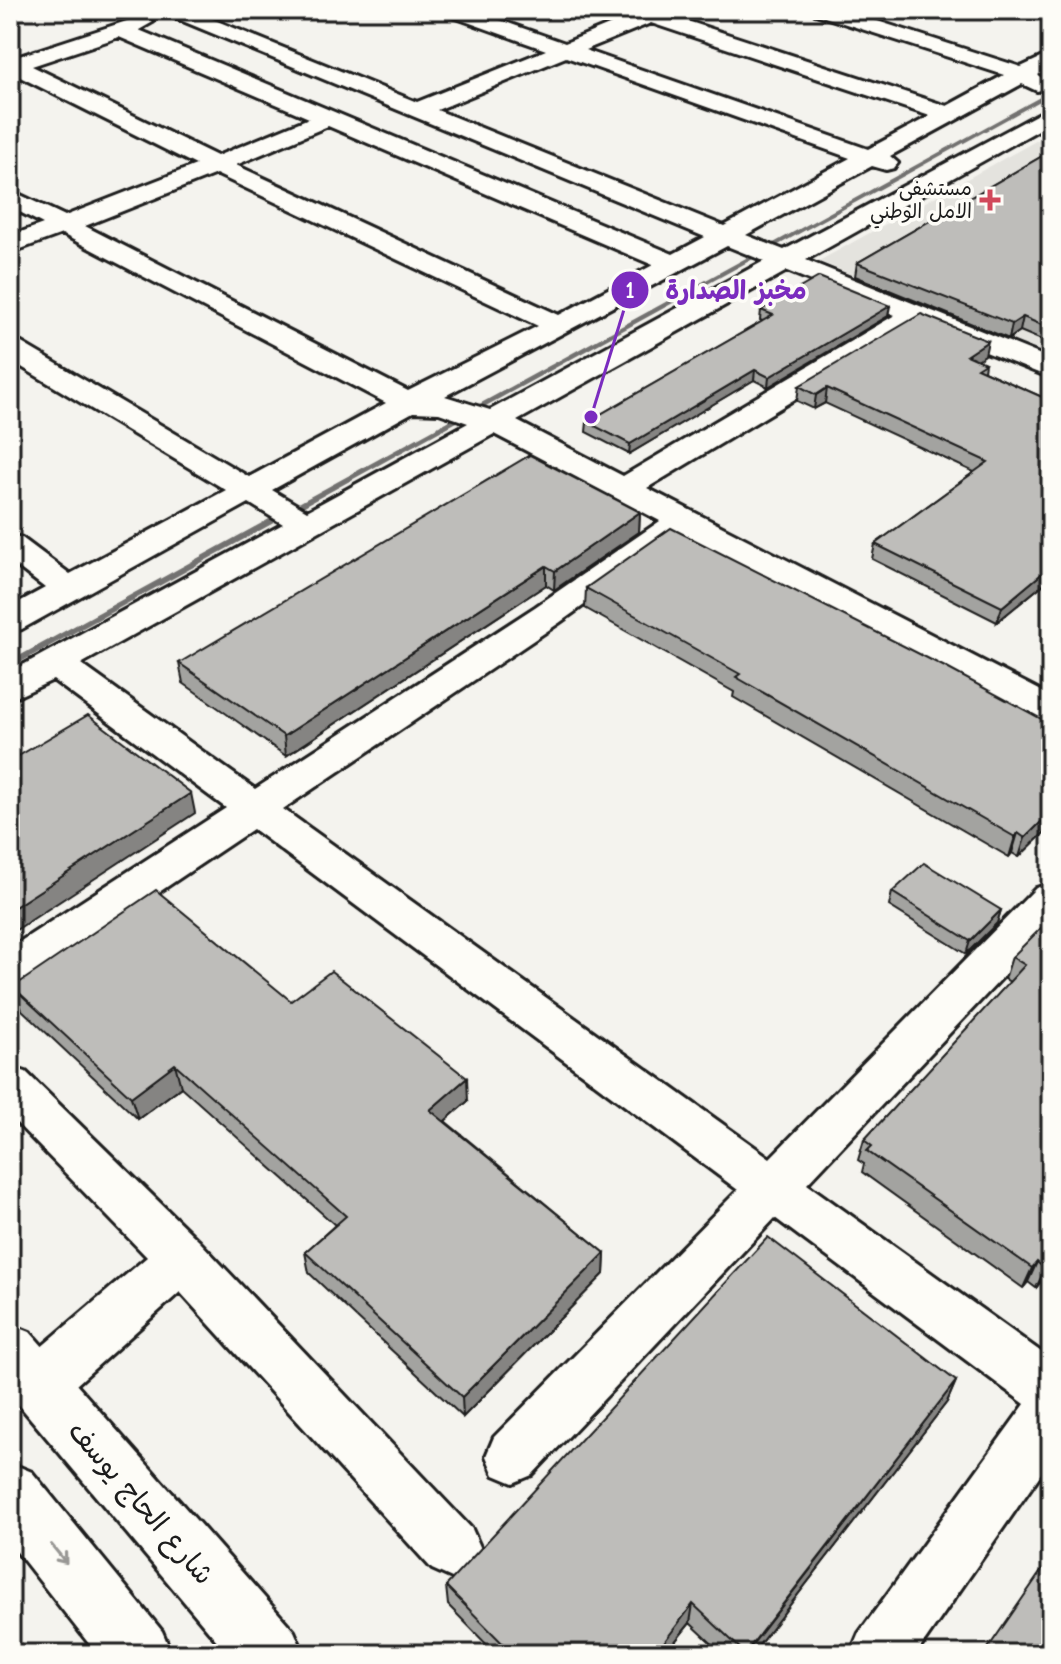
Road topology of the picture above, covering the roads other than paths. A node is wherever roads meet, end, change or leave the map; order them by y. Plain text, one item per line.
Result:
1 (452, 10) edge
2 (822, 10) edge
3 (177, 11) edge
4 (649, 12) edge
5 (120, 30) junction
6 (566, 50) junction
7 (1051, 59) edge
8 (12, 65) edge
9 (1042, 92) edge
10 (419, 109) junction
11 (950, 115) junction
12 (328, 118) junction
13 (1019, 132) junction
14 (1051, 142) edge
15 (872, 158) junction
16 (216, 165) junction
17 (916, 174) junction
18 (10, 197) edge
19 (61, 226) junction
20 (727, 236) junction
21 (10, 245) edge
22 (786, 261) junction
23 (674, 264) junction
24 (916, 314) junction
25 (560, 326) junction
26 (10, 348) edge
27 (42, 367) junction
28 (1051, 369) edge
29 (10, 382) edge
30 (408, 403) junction
31 (480, 415) junction
32 (623, 489) junction
33 (284, 510) junction
34 (683, 520) junction
35 (10, 545) edge
36 (69, 589) junction
37 (10, 621) edge
38 (55, 663) junction
39 (10, 688) edge
40 (1051, 712) edge
41 (252, 808) junction
42 (1051, 899) edge
43 (10, 970) edge
44 (10, 1086) edge
45 (773, 1188) junction
46 (182, 1258) junction
47 (24, 1368) edge
48 (1051, 1391) edge
49 (1051, 1413) edge
50 (513, 1456) dead end
51 (10, 1494) edge
52 (452, 1549) dead end
53 (139, 1654) edge
54 (271, 1654) edge
55 (880, 1654) edge

1 - 6 street
2 - 9 street
3 - 5 street
3 - 10 street
4 - 6 street
4 - 11 street
5 - 8 street
5 - 12 street
6 - 10 street
6 - 15 street
7 - 9 street
8 - 16 street
9 - 11 street
9 - 13 street
10 - 20 street
11 - 15 street
12 - 16 street
12 - 23 street
13 - 14 street
13 - 17 street
15 - 17 street
15 - 20 street
16 - 19 street
16 - 25 street
17 - 22 street
18 - 19 street
19 - 21 street
19 - 30 street
20 - 22 street
20 - 23 street
22 - 24 street
22 - 31 street
23 - 25 street
24 - 28 street
24 - 32 street
25 - 30 street
26 - 27 street
27 - 29 street
27 - 33 street
30 - 31 street
30 - 33 street
31 - 32 street
31 - 33 street
32 - 34 street
33 - 36 street
33 - 38 street
34 - 40 street
34 - 41 street
35 - 36 street
36 - 37 street
38 - 39 street
38 - 41 street
41 - 43 street
41 - 45 street
42 - 45 street
44 - 46 street
45 - 48 street
45 - 50 street
46 - 47 street
46 - 52 street
47 - 54 main road, شارع الحاج يوسف
49 - 55 street
51 -> 53 main road

